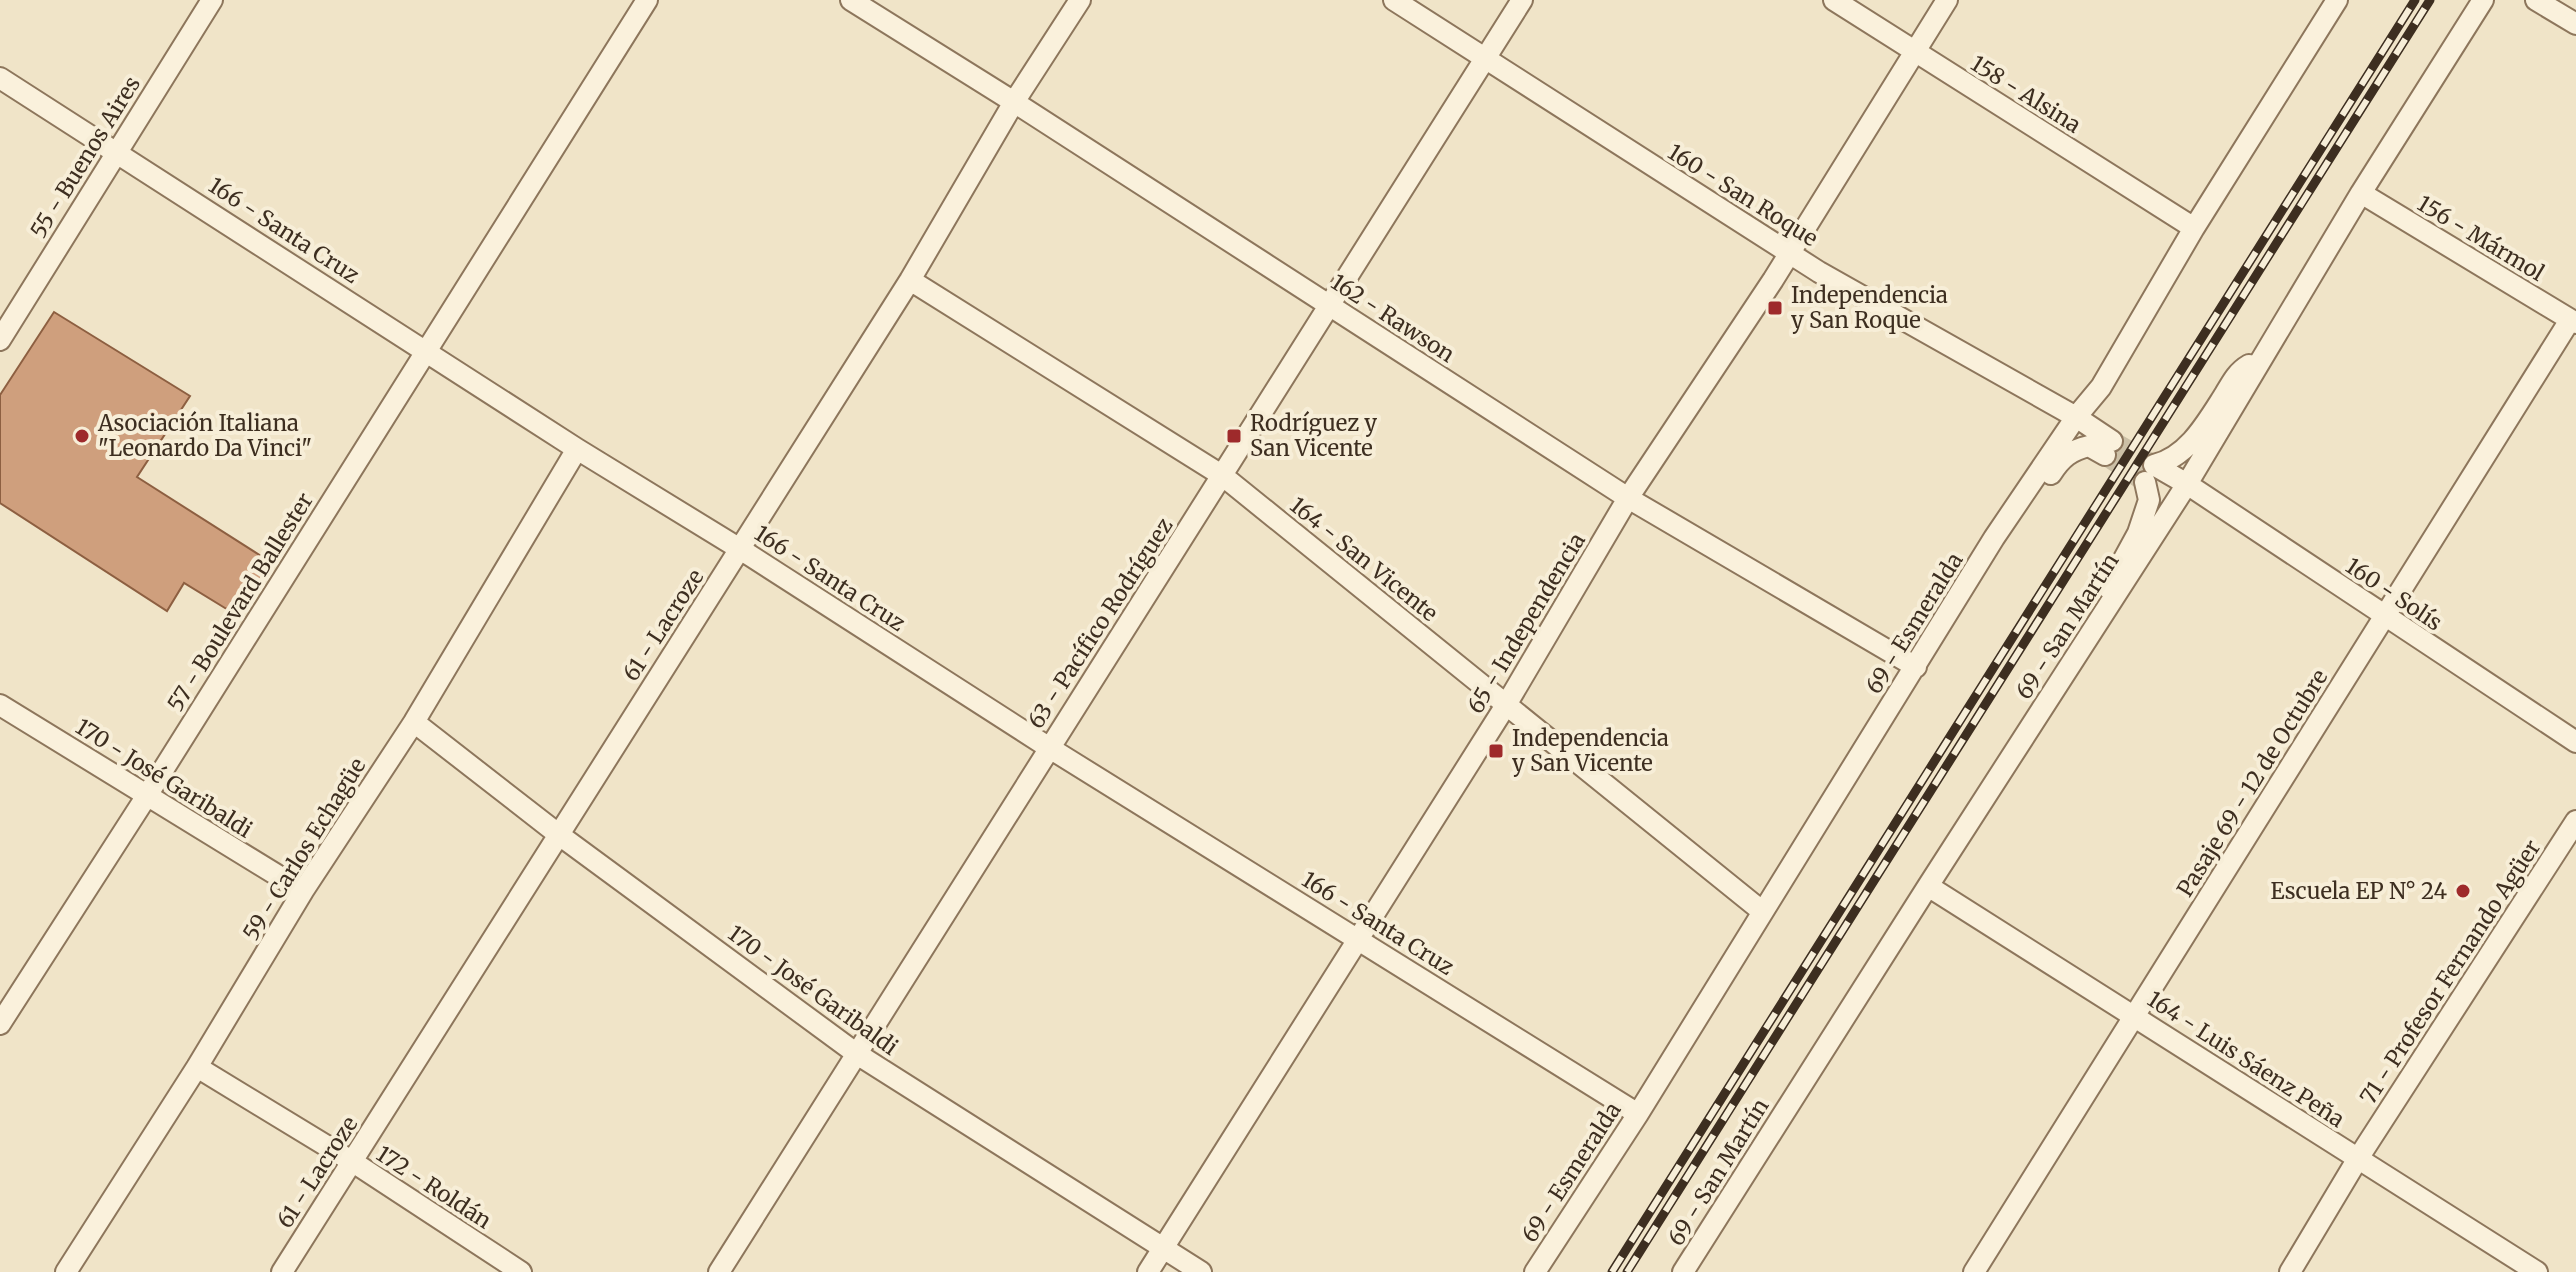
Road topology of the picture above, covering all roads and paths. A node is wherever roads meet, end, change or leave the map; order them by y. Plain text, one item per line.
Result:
1 (212, 0) edge
2 (647, 0) edge
3 (851, 0) edge
4 (1080, 0) edge
5 (1394, 0) edge
6 (1522, 0) edge
7 (1834, 0) edge
8 (1947, 0) edge
9 (2337, 0) edge
10 (2483, 0) edge
11 (2536, 0) edge
12 (2576, 24) edge
13 (1914, 52) junction
14 (1484, 60) junction
15 (0, 78) edge
16 (1014, 102) junction
17 (116, 151) junction
18 (2361, 193) junction
19 (2194, 228) junction
20 (1791, 253) junction
21 (910, 280) junction
22 (1328, 305) junction
23 (2573, 322) edge
24 (0, 340) edge
25 (426, 349) junction
26 (2263, 357) junction
27 (2076, 417) junction
28 (577, 449) junction
29 (2150, 474) junction
30 (1223, 476) junction
31 (2187, 484) junction
32 (1628, 498) junction
33 (1994, 538) junction
34 (740, 549) junction
35 (2385, 617) junction
36 (2100, 620) junction
37 (1916, 667) junction
38 (0, 705) edge
39 (1506, 705) junction
40 (414, 722) junction
41 (2576, 742) edge
42 (1048, 747) junction
43 (146, 797) junction
44 (2576, 821) edge
45 (558, 834) junction
46 (1928, 886) junction
47 (303, 891) junction
48 (1763, 912) junction
49 (1359, 939) junction
50 (2134, 1015) junction
51 (0, 1024) edge
52 (857, 1054) junction
53 (197, 1067) junction
54 (1638, 1114) junction
55 (2357, 1160) junction
56 (353, 1162) junction
57 (1163, 1248) junction
58 (66, 1272) edge
59 (282, 1272) edge
60 (521, 1272) edge
61 (719, 1272) edge
62 (1148, 1272) edge
63 (1201, 1272) edge
64 (1535, 1272) edge
65 (1683, 1272) edge
66 (1974, 1272) edge
67 (2290, 1272) edge
68 (2537, 1272) edge

1 - 17 street, 55 - Buenos Aires
2 - 25 street, 57 - Boulevard Ballester
3 - 16 street, 162 - Rawson
4 - 16 street, 61 - Lacroze
5 - 14 street, 160 - San Roque
6 - 14 street, 63 - Pacífico Rodríguez
7 - 13 street, 158 - Alsina
8 - 13 street, 65 - Independencia
9 - 19 street, 69 - Esmeralda
10 - 18 street, 69 - San Martín
11 - 12 street
13 - 19 street, 158 - Alsina
13 - 20 street, 65 - Independencia
14 - 20 street, 160 - San Roque
14 - 22 street, 63 - Pacífico Rodríguez
15 - 17 street, 166 - Santa Cruz
16 - 21 street, 61 - Lacroze
16 - 22 street, 162 - Rawson
17 - 24 street, 55 - Buenos Aires
17 - 25 street, 166 - Santa Cruz
18 - 23 street, 156 - Mármol
18 - 26 street, 69 - San Martín
19 - 27 street, 69 - Esmeralda
20 - 27 street, 160 - San Roque
20 - 32 street, 65 - Independencia
21 - 30 street, 164 - San Vicente
21 - 34 street, 61 - Lacroze
22 - 30 street, 63 - Pacífico Rodríguez
22 - 32 street, 162 - Rawson
23 - 35 street, Pasaje 69 - 12 de Octubre
25 - 28 street, 166 - Santa Cruz
25 - 43 street, 57 - Boulevard Ballester
26 - 29 street
26 - 31 street, 69 - San Martín
27 - 33 street, 69 - Esmeralda
27 - 33 street, 160 - San Roque
28 - 34 street, 166 - Santa Cruz
28 - 40 street, 59 - Carlos Echagüe
29 - 31 street, 160 - Solís
29 - 36 street
30 - 39 street, 164 - San Vicente
30 - 42 street, 63 - Pacífico Rodríguez
31 - 35 street, 160 - Solís
31 - 36 street, 69 - San Martín
32 - 37 street, 162 - Rawson
32 - 39 street, 65 - Independencia
33 - 37 street, 69 - Esmeralda
34 - 42 street, 166 - Santa Cruz
34 - 45 street, 61 - Lacroze
35 - 41 street, 160 - Solís
35 - 50 street, Pasaje 69 - 12 de Octubre
36 - 46 street, 69 - San Martín
37 - 48 street, 69 - Esmeralda
38 - 43 street, 170 - José Garibaldi
39 - 48 street, 164 - San Vicente
39 - 49 street, 65 - Independencia
40 - 45 street, 170 - José Garibaldi
40 - 47 street, 59 - Carlos Echagüe
42 - 49 street, 166 - Santa Cruz
42 - 52 street, 63 - Pacífico Rodríguez
43 - 47 street, 170 - José Garibaldi
43 - 51 street, 57 - Boulevard Ballester
44 - 55 street, 71 - Profesor Fernando Agüer
45 - 52 street, 170 - José Garibaldi
45 - 56 street, 61 - Lacroze
46 - 50 street, 164 - Luis Sáenz Peña
46 - 65 street, 69 - San Martín
47 - 53 street, 59 - Carlos Echagüe
48 - 54 street, 69 - Esmeralda
49 - 54 street, 166 - Santa Cruz
49 - 57 street, 65 - Independencia
50 - 55 street, 164 - Luis Sáenz Peña
50 - 66 street, Pasaje 69 - 12 de Octubre
52 - 57 street, 170 - José Garibaldi
52 - 61 street, 63 - Pacífico Rodríguez
53 - 56 street, 172 - Roldán
53 - 58 street, 59 - Carlos Echagüe
54 - 64 street, 69 - Esmeralda
55 - 67 street, 71 - Profesor Fernando Agüer
55 - 68 street, 164 - Luis Sáenz Peña
56 - 59 street, 61 - Lacroze
56 - 60 street, 172 - Roldán
57 - 62 street, 65 - Independencia
57 - 63 street, 170 - José Garibaldi

